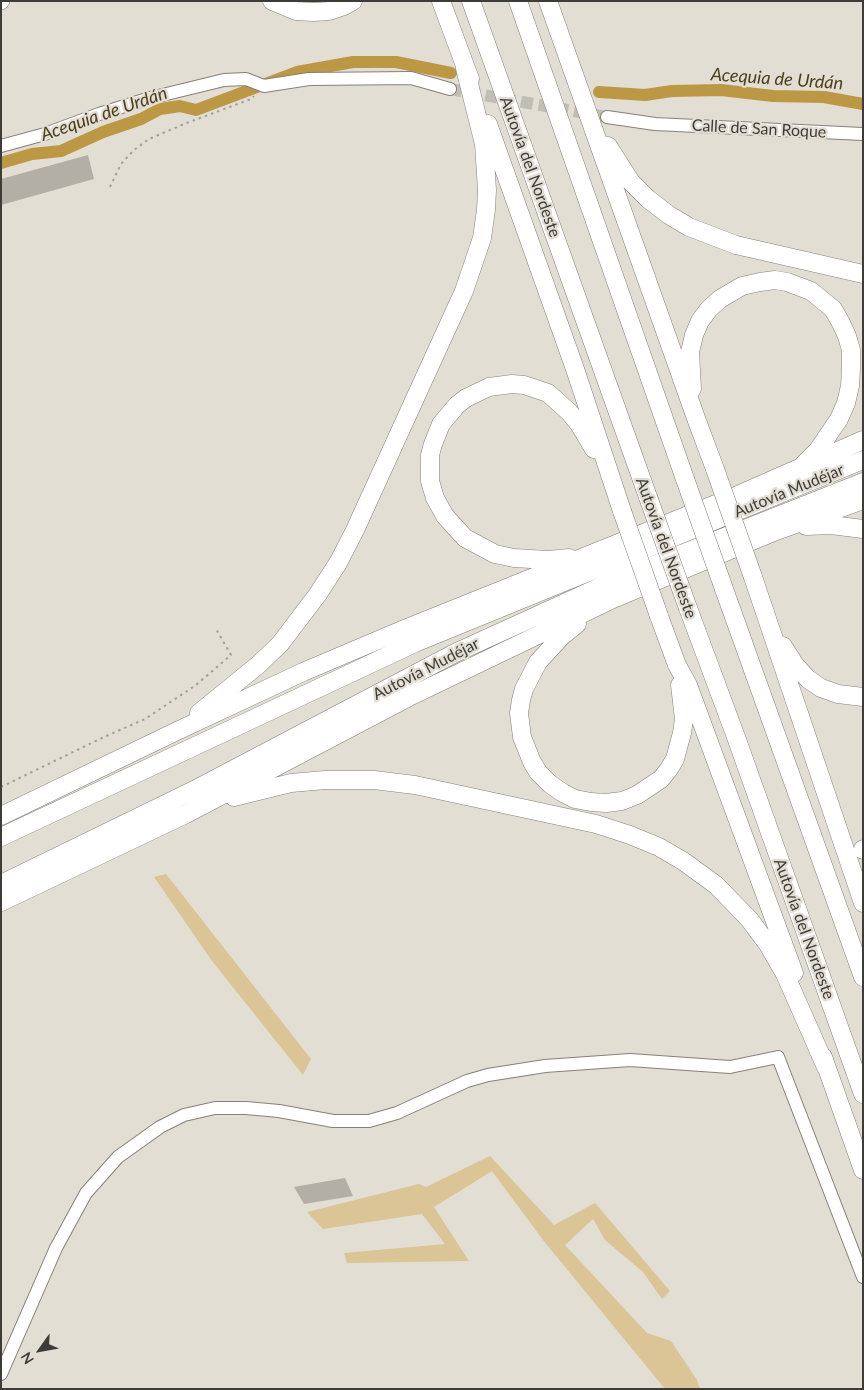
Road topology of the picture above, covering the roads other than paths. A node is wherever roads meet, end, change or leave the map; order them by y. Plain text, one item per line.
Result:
1 (272, 1) edge
2 (353, 1) edge
3 (441, 1) edge
4 (471, 1) edge
5 (518, 1) edge
6 (548, 1) edge
7 (465, 68) junction
8 (576, 80) junction
9 (450, 89) tunnel mouth
10 (607, 117) tunnel mouth
11 (863, 134) edge
12 (1, 146) edge
13 (863, 274) edge
14 (697, 421) junction
15 (863, 440) edge
16 (863, 460) edge
17 (797, 471) junction
18 (863, 482) edge
19 (863, 500) edge
20 (619, 503) junction
21 (863, 529) edge
22 (776, 531) junction
23 (588, 555) junction
24 (613, 599) junction
25 (762, 603) junction
26 (677, 665) junction
27 (863, 697) edge
28 (177, 730) junction
29 (186, 814) junction
30 (1, 816) edge
31 (1, 837) edge
32 (1, 884) edge
33 (1, 902) edge
34 (863, 903) edge
35 (863, 977) edge
36 (826, 1067) junction
37 (863, 1094) edge
38 (863, 1170) edge
39 (863, 1277) edge
40 (1, 1374) edge

1 - 2 highway
3 - 7 highway
4 - 37 highway, Autovía del Nordeste, bridge
5 - 35 highway, bridge
6 - 8 highway
7 - 20 highway
7 - 28 highway
8 - 13 highway
8 - 14 highway
9 - 12 street
10 - 11 street, Calle de San Roque
14 - 17 highway
14 - 25 highway, bridge
15 - 17 highway
16 - 31 highway, Autovía Mudéjar
17 - 23 highway
18 - 32 highway, Autovía Mudéjar
19 - 22 highway
20 - 23 highway
20 - 26 highway, bridge
21 - 22 highway
22 - 24 highway
23 - 28 highway
24 - 26 highway
24 - 29 highway
25 - 27 highway
25 - 34 highway
26 - 36 highway
28 - 30 highway
29 - 33 highway
29 - 36 highway
36 - 38 highway
39 - 40 street

